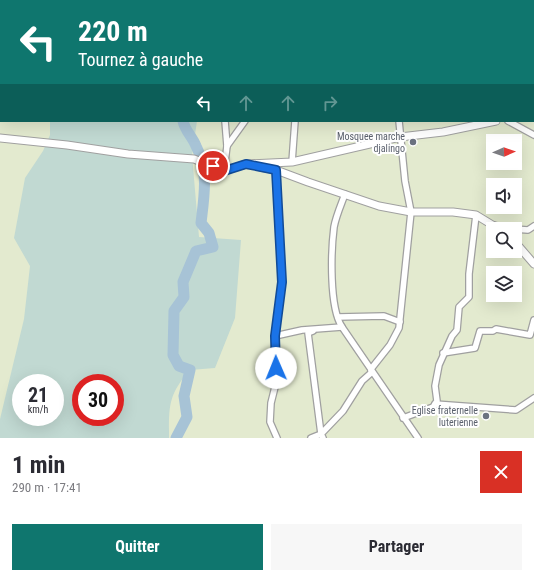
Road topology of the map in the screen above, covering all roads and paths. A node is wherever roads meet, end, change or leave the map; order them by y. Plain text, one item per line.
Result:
1 (225, 122) edge
2 (244, 122) edge
3 (295, 122) edge
4 (399, 122) edge
5 (491, 122) edge
6 (510, 122) edge
7 (534, 135) edge
8 (400, 137) junction
9 (0, 138) edge
10 (227, 146) junction
11 (292, 162) junction
12 (246, 164) junction
13 (276, 170) junction
14 (224, 171) junction
15 (344, 194) junction
16 (411, 212) junction
17 (476, 215) junction
18 (486, 222) edge
19 (534, 226) edge
20 (522, 230) edge
21 (522, 250) edge
22 (534, 264) edge
23 (338, 317) junction
24 (534, 320) edge
25 (400, 322) junction
26 (342, 327) junction
27 (313, 331) junction
28 (275, 336) junction
29 (443, 353) junction
30 (371, 369) junction
31 (534, 398) edge
32 (435, 404) junction
33 (403, 418) junction
34 (322, 436) edge
35 (277, 438) edge
36 (311, 438) edge
37 (418, 438) edge

1 - 10 street
2 - 10 street
3 - 11 street
4 - 8 street
5 - 8 street
6 - 7 street
8 - 11 street
8 - 16 street
9 - 14 street
10 - 14 street
11 - 12 street
12 - 13 street
12 - 14 street
13 - 15 street
13 - 28 street
15 - 16 street
15 - 23 street
16 - 17 street
16 - 25 street
17 - 18 street
17 - 29 street
19 - 20 street
21 - 22 street
23 - 25 street
23 - 26 street
24 - 29 street
25 - 30 street
26 - 27 street
26 - 30 street
27 - 28 street
27 - 34 street
28 - 35 street
29 - 32 street
30 - 33 street
30 - 34 street
31 - 32 street
32 - 33 street
33 - 37 street
34 - 36 street

